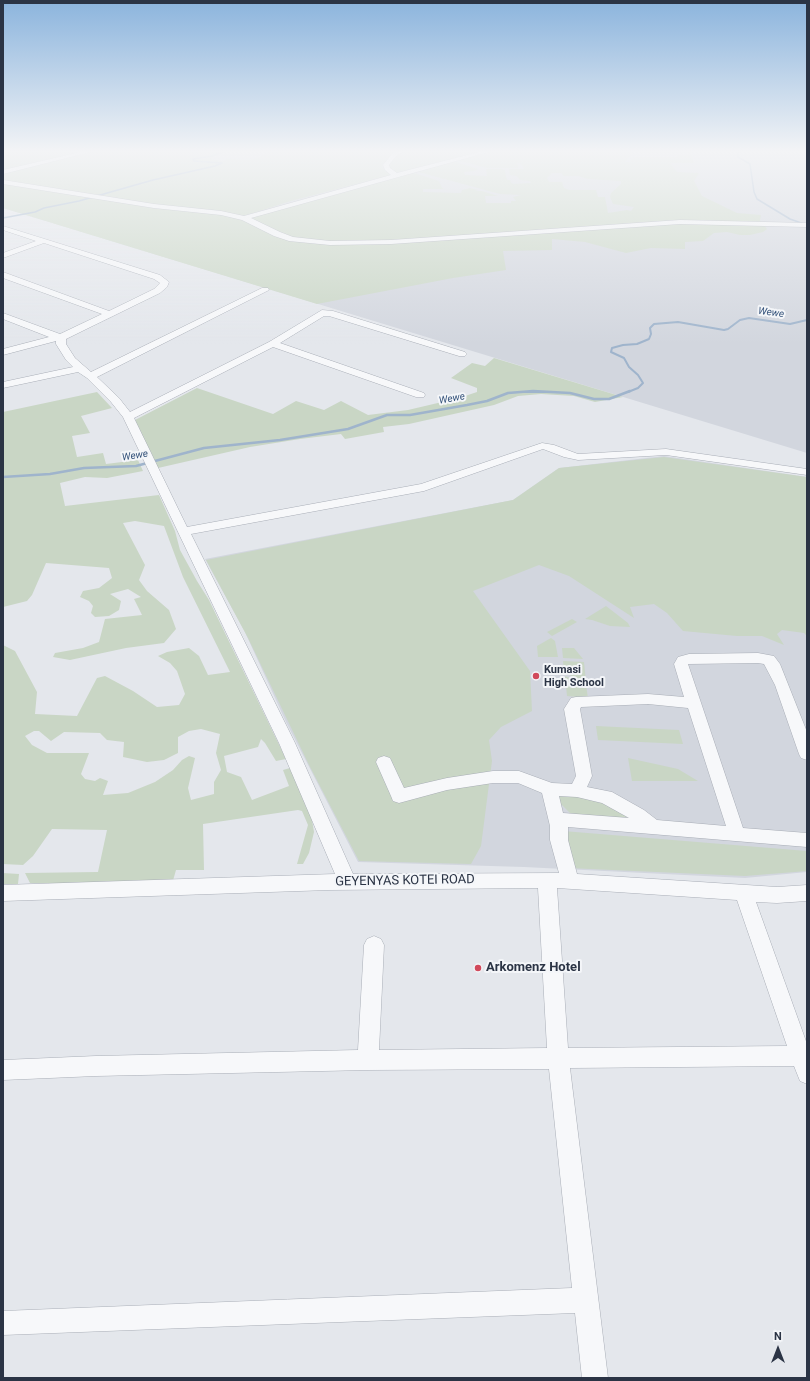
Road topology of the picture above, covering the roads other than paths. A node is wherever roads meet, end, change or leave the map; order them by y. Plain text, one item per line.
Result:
1 (232, 215) edge
2 (253, 215) edge
3 (244, 218) junction
4 (807, 225) edge
5 (3, 232) edge
6 (43, 241) junction
7 (3, 256) edge
8 (3, 275) edge
9 (265, 290) dead end
10 (110, 314) junction
11 (3, 316) edge
12 (60, 338) junction
13 (272, 344) junction
14 (3, 352) edge
15 (462, 354) dead end
16 (80, 369) junction
17 (91, 376) junction
18 (3, 385) edge
19 (420, 394) dead end
20 (128, 417) junction
21 (807, 472) edge
22 (184, 532) junction
23 (694, 703) junction
24 (803, 737) edge
25 (807, 754) edge
26 (384, 762) dead end
27 (549, 790) junction
28 (577, 791) junction
29 (556, 818) junction
30 (654, 828) junction
31 (737, 835) junction
32 (807, 840) edge
33 (547, 880) junction
34 (570, 881) junction
35 (347, 882) junction
36 (3, 893) edge
37 (744, 893) junction
38 (807, 893) edge
39 (374, 945) dead end
40 (558, 1058) junction
41 (368, 1060) junction
42 (804, 1065) edge
43 (3, 1070) edge
44 (585, 1300) junction
45 (3, 1323) edge
46 (595, 1378) edge

1 - 3 street
2 - 3 street
3 - 4 street
5 - 6 street
6 - 7 street
6 - 10 street
8 - 10 street
9 - 17 street
10 - 12 street
11 - 12 street
12 - 14 street
12 - 16 street
13 - 15 street
13 - 19 street
13 - 20 street
16 - 17 street
16 - 18 street
17 - 20 street
20 - 22 street
21 - 22 street
22 - 35 street
23 - 24 street
23 - 28 street
23 - 31 street
24 - 25 street
26 - 27 street
27 - 28 street
27 - 29 street
28 - 30 street
29 - 30 street
29 - 34 street
30 - 31 street
31 - 32 street
33 - 34 street, GEYENYAS KOTEI ROAD
33 - 35 street, GEYENYAS KOTEI ROAD
33 - 40 street
34 - 37 street, GEYENYAS KOTEI ROAD
35 - 36 street, GEYENYAS KOTEI ROAD
37 - 38 street, GEYENYAS KOTEI ROAD
37 - 42 street
39 - 41 street
40 - 41 street
40 - 42 street
40 - 44 street
41 - 43 street
44 - 45 street
44 - 46 street

